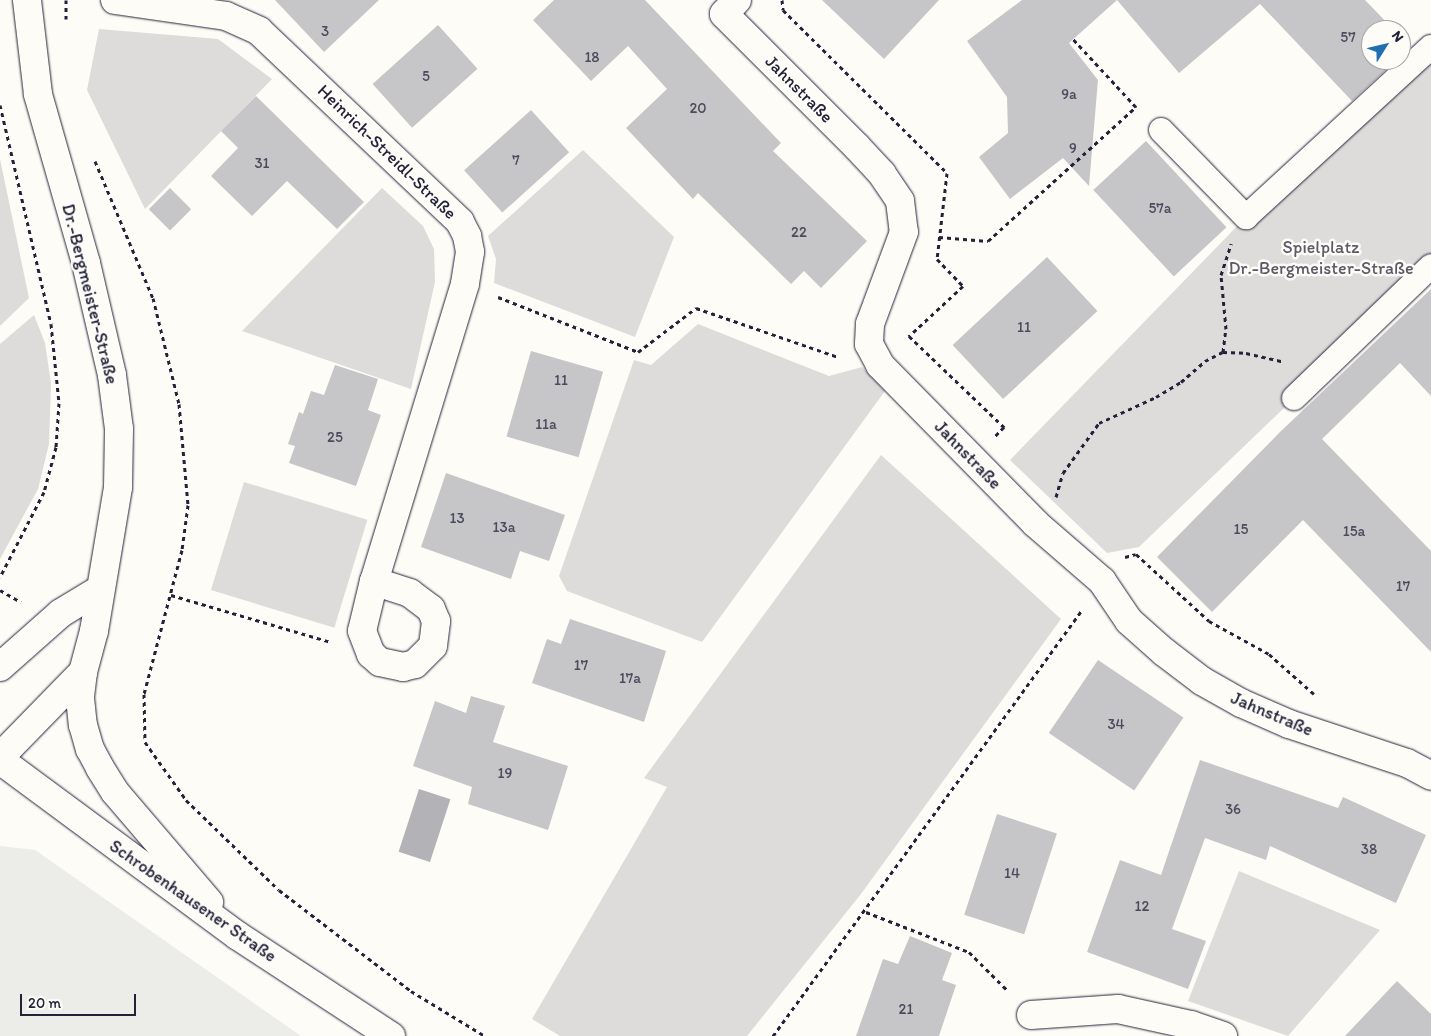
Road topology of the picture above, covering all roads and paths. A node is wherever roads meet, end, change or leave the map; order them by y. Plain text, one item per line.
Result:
1 (27, 0) edge
2 (66, 0) edge
3 (115, 0) edge
4 (737, 0) edge
5 (782, 0) edge
6 (67, 28) dead end
7 (1072, 38) dead end
8 (1431, 47) edge
9 (0, 105) edge
10 (1161, 130) dead end
11 (92, 154) dead end
12 (1246, 217) junction
13 (904, 232) junction
14 (940, 237) junction
15 (1429, 274) edge
16 (465, 284) junction
17 (869, 344) junction
18 (1223, 352) junction
19 (1315, 378) junction
20 (1294, 398) dead end
21 (972, 459) junction
22 (1035, 523) junction
23 (1094, 574) junction
24 (0, 577) edge
25 (374, 581) junction
26 (0, 590) edge
27 (99, 590) junction
28 (171, 595) junction
29 (25, 604) dead end
30 (365, 644) junction
31 (0, 667) edge
32 (83, 672) junction
33 (1315, 696) dead end
34 (0, 758) edge
35 (1431, 776) edge
36 (866, 912) junction
37 (238, 936) junction
38 (1031, 1015) joint
39 (391, 1036) edge
40 (485, 1036) edge
41 (773, 1036) edge
42 (1222, 1036) edge

1 - 27 street, Dr.-Bergmeister-Straße
2 - 6 path
3 - 16 street, Heinrich-Streidl-Straße
4 - 13 street, Jahnstraße
5 - 14 path
7 - 14 path
8 - 12 lane
9 - 24 path
10 - 12 lane
11 - 28 path
12 - 18 path
13 - 14 path
13 - 17 street, Jahnstraße
14 - 21 path
15 - 19 lane
16 - 17 path
16 - 25 street, Heinrich-Streidl-Straße
17 - 21 street, Jahnstraße
18 - 19 path
18 - 22 path
19 - 20 lane
21 - 22 street, Jahnstraße
22 - 23 street, Jahnstraße
23 - 33 path
23 - 35 street, Jahnstraße
23 - 36 path
25 - 30 street, Heinrich-Streidl-Straße
25 - 30 street
26 - 29 path
27 - 31 street
27 - 32 street, Dr.-Bergmeister-Straße
28 - 30 path
28 - 40 path
32 - 34 street, Dr.-Bergmeister-Straße
32 - 37 street
34 - 37 street, Schrobenhausener Straße
36 - 38 path
36 - 41 path
37 - 39 street, Schrobenhausener Straße
38 - 42 street

